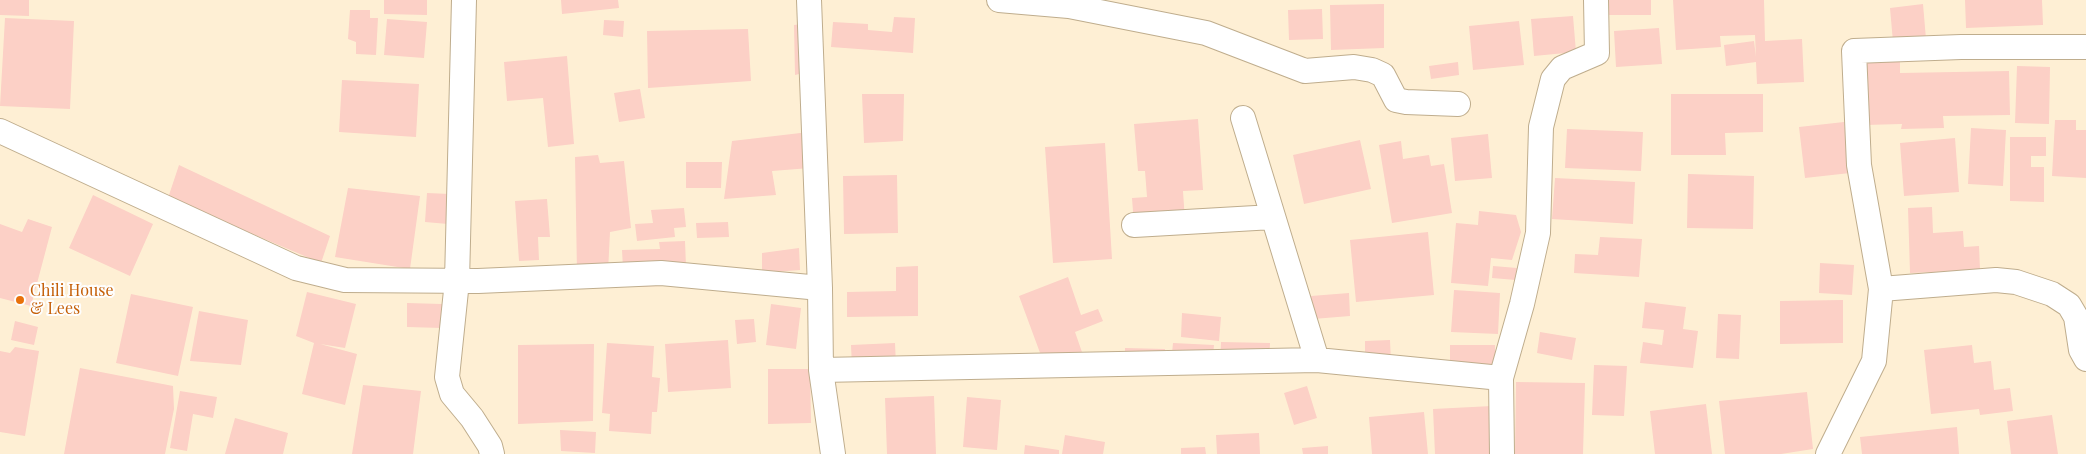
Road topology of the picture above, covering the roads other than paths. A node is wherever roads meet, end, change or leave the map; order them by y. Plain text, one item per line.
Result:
1 (464, 0) edge
2 (809, 0) edge
3 (999, 0) edge
4 (1596, 0) edge
5 (2086, 47) edge
6 (1458, 104) dead end
7 (1243, 118) dead end
8 (0, 131) edge
9 (1273, 217) junction
10 (1134, 225) dead end
11 (457, 281) junction
12 (820, 288) junction
13 (1881, 289) junction
14 (2086, 359) edge
15 (1317, 360) junction
16 (821, 370) junction
17 (1501, 378) junction
18 (492, 454) edge
19 (833, 454) edge
20 (1502, 454) edge
21 (1828, 454) edge

1 - 11 street
2 - 12 street
3 - 6 street
4 - 17 street
5 - 13 street
7 - 9 street
8 - 11 street
9 - 10 street
9 - 15 street
11 - 12 street
11 - 18 street
12 - 16 street
13 - 14 street
13 - 21 street
15 - 16 street
15 - 17 street
16 - 19 street
17 - 20 street

